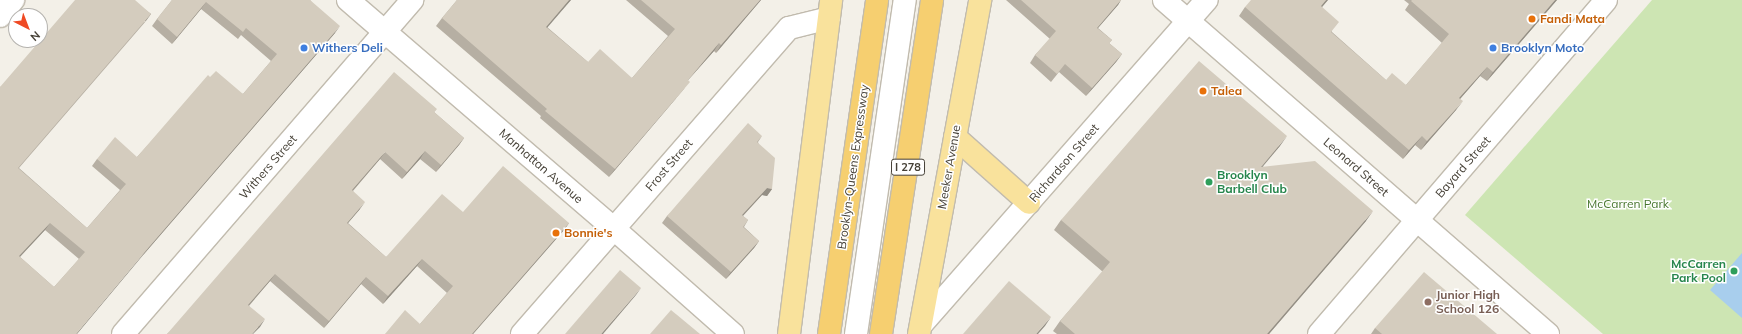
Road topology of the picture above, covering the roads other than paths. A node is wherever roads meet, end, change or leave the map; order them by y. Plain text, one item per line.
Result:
1 (13, 0) edge
2 (348, 0) edge
3 (412, 0) edge
4 (877, 0) edge
5 (905, 0) edge
6 (932, 0) edge
7 (980, 0) edge
8 (1164, 0) edge
9 (1207, 0) edge
10 (1606, 0) edge
11 (830, 9) edge
12 (0, 16) edge
13 (1188, 22) junction
14 (385, 32) junction
15 (955, 137) junction
16 (1029, 203) junction
17 (1417, 220) junction
18 (614, 228) junction
19 (920, 330) edge
20 (123, 334) edge
21 (522, 334) edge
22 (733, 334) edge
23 (789, 334) edge
24 (829, 334) edge
25 (856, 334) edge
26 (881, 334) edge
27 (1319, 334) edge
28 (1548, 334) edge

1 - 12 street
2 - 14 street, Manhattan Avenue
3 - 14 street, Withers Street
4 - 24 highway, Brooklyn-Queens Expressway
5 - 25 street
6 - 26 highway, I 278
7 - 15 main road, Meeker Avenue
8 - 13 street, Leonard Street
9 - 13 street, Richardson Street
10 - 17 street, Bayard Street
11 - 18 street, Frost Street
11 - 23 main road
13 - 16 street, Richardson Street
13 - 17 street, Leonard Street
14 - 18 street, Manhattan Avenue
14 - 20 street, Withers Street
15 - 16 main road
15 - 19 main road, Meeker Avenue
16 - 19 street, Richardson Street
17 - 27 street, Bayard Street
17 - 28 street, Leonard Street
18 - 21 street, Frost Street
18 - 22 street, Manhattan Avenue

